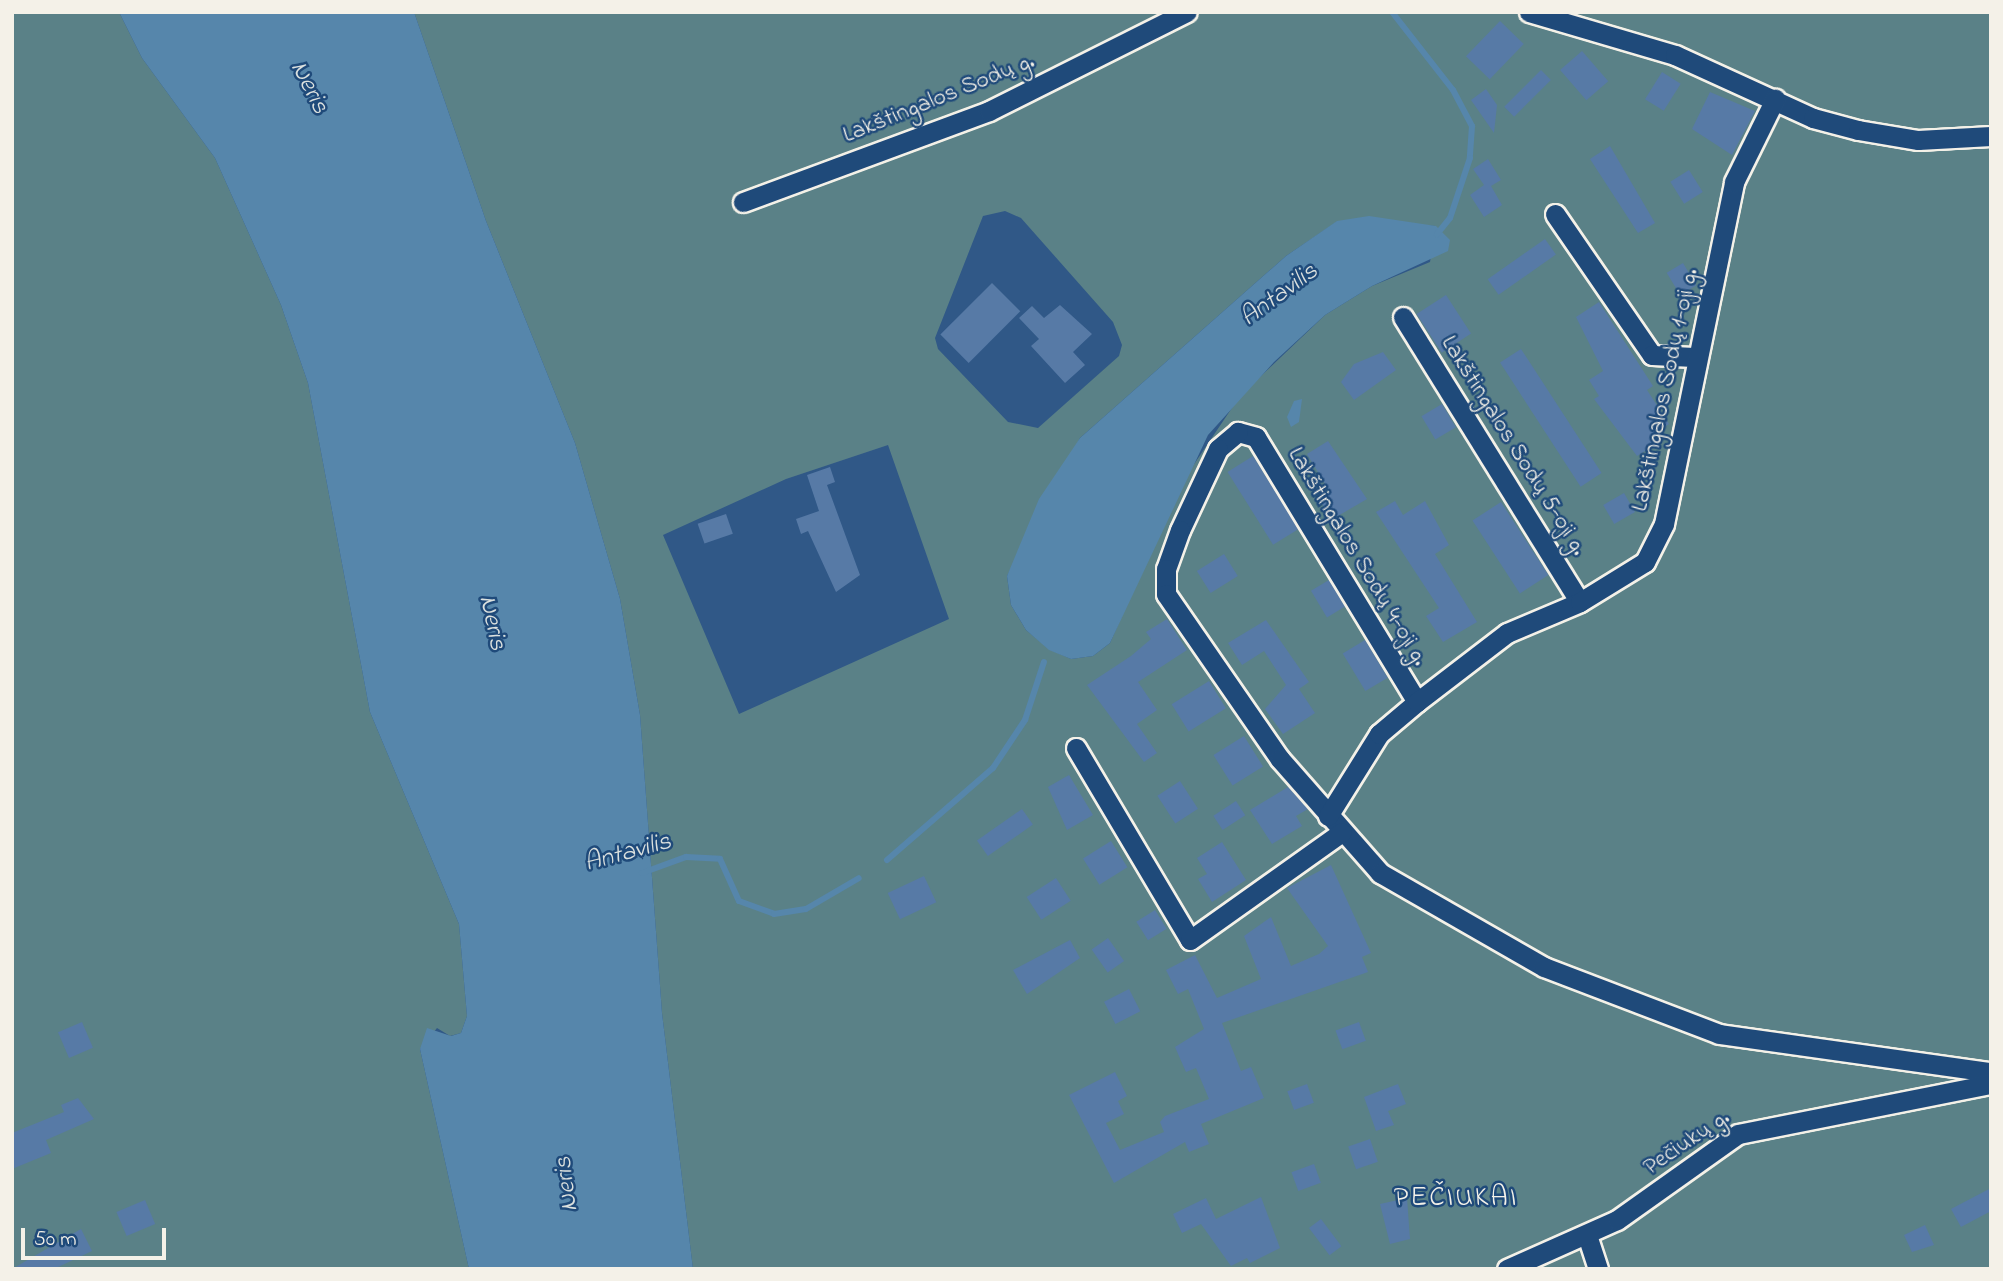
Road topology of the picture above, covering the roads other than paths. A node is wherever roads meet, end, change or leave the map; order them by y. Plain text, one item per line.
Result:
1 (1187, 12) edge
2 (1529, 12) edge
3 (1775, 99) junction
4 (1991, 136) edge
5 (743, 202) dead end
6 (1555, 214) dead end
7 (1403, 317) dead end
8 (1693, 357) junction
9 (1580, 602) junction
10 (1417, 702) junction
11 (1076, 748) dead end
12 (1328, 816) junction
13 (1342, 832) junction
14 (1991, 1072) edge
15 (1991, 1084) edge
16 (1587, 1235) junction
17 (1507, 1269) edge
18 (1598, 1269) edge

1 - 5 street, Lakštingalos Sodų g.
2 - 3 street
3 - 4 street
3 - 8 street, Lakštingalos Sodų 1-oji g.
6 - 8 street
7 - 9 street, Lakštingalos Sodų 5-oji g.
8 - 9 street, Lakštingalos Sodų 1-oji g.
9 - 10 street, Lakštingalos Sodų 1-oji g.
10 - 12 street, Lakštingalos Sodų 1-oji g.
10 - 12 street, Lakštingalos Sodų 4-oji g.
11 - 13 street
12 - 13 street
13 - 14 street
15 - 16 street, Pečiukų g.
16 - 17 street, Pečiukų g.
16 - 18 street

